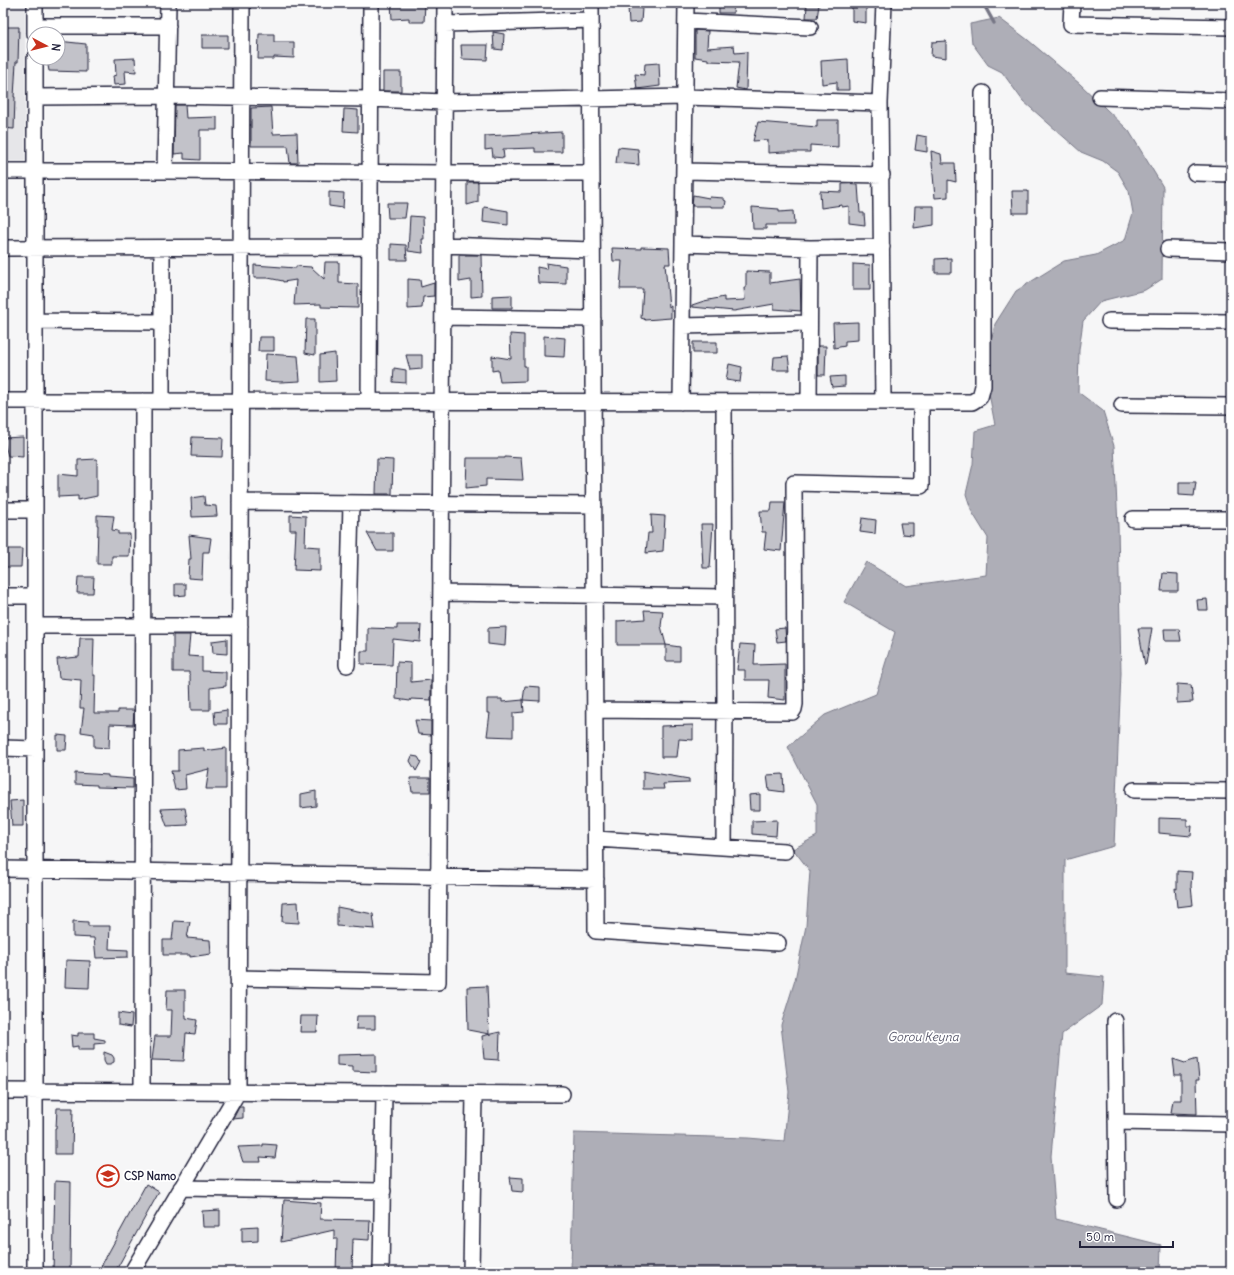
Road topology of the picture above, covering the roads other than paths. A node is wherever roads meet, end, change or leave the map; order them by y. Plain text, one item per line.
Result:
1 (35, 3) edge
2 (168, 3) edge
3 (242, 3) edge
4 (371, 3) edge
5 (445, 3) edge
6 (591, 3) edge
7 (686, 3) edge
8 (884, 3) edge
9 (1072, 3) edge
10 (591, 20) junction
11 (686, 21) junction
12 (445, 24) junction
13 (35, 26) edge
14 (168, 26) junction
15 (810, 27) dead end
16 (1231, 27) edge
17 (66, 29) edge
18 (35, 66) edge
19 (983, 93) dead end
20 (166, 96) junction
21 (35, 97) junction
22 (242, 97) junction
23 (1100, 97) dead end
24 (685, 98) junction
25 (370, 99) junction
26 (591, 99) junction
27 (1231, 101) edge
28 (444, 102) junction
29 (880, 103) junction
30 (3, 171) edge
31 (35, 171) junction
32 (165, 171) junction
33 (241, 171) junction
34 (684, 171) junction
35 (370, 172) junction
36 (444, 173) junction
37 (592, 173) junction
38 (1195, 173) dead end
39 (1231, 174) edge
40 (882, 175) junction
41 (683, 244) junction
42 (443, 245) junction
43 (241, 247) junction
44 (370, 247) junction
45 (882, 247) junction
46 (3, 248) edge
47 (162, 248) junction
48 (810, 248) junction
49 (35, 249) junction
50 (1168, 249) dead end
51 (592, 250) junction
52 (1231, 251) edge
53 (443, 316) junction
54 (592, 319) junction
55 (35, 321) junction
56 (1109, 321) dead end
57 (162, 322) junction
58 (1231, 322) edge
59 (809, 323) junction
60 (682, 326) junction
61 (3, 400) edge
62 (35, 401) junction
63 (143, 401) junction
64 (162, 401) junction
65 (240, 401) junction
66 (369, 401) junction
67 (442, 401) junction
68 (593, 402) junction
69 (681, 402) junction
70 (724, 402) junction
71 (809, 402) junction
72 (884, 402) junction
73 (921, 402) junction
74 (1122, 405) dead end
75 (1231, 406) edge
76 (240, 502) junction
77 (351, 503) junction
78 (441, 504) junction
79 (594, 505) junction
80 (3, 510) edge
81 (35, 510) junction
82 (1133, 519) dead end
83 (1231, 519) edge
84 (441, 593) junction
85 (3, 596) edge
86 (35, 596) junction
87 (594, 596) junction
88 (724, 598) junction
89 (36, 626) junction
90 (143, 626) junction
91 (240, 626) junction
92 (347, 664) dead end
93 (595, 710) junction
94 (725, 712) junction
95 (3, 748) edge
96 (36, 749) junction
97 (1134, 790) dead end
98 (1231, 791) edge
99 (596, 839) junction
100 (724, 847) junction
101 (785, 851) dead end
102 (3, 869) edge
103 (36, 870) junction
104 (142, 872) junction
105 (239, 873) junction
106 (438, 877) junction
107 (596, 879) junction
108 (778, 943) dead end
109 (238, 978) junction
110 (1115, 1021) dead end
111 (3, 1091) edge
112 (36, 1091) junction
113 (142, 1092) junction
114 (238, 1092) junction
115 (384, 1093) junction
116 (474, 1094) junction
117 (562, 1094) dead end
118 (1116, 1122) junction
119 (1231, 1124) edge
120 (181, 1188) junction
121 (383, 1191) junction
122 (1117, 1199) dead end
123 (36, 1272) edge
124 (132, 1272) edge
125 (381, 1272) edge
126 (471, 1272) edge

1 - 13 street
2 - 14 street
3 - 22 street
4 - 25 street
5 - 12 street
6 - 10 street
7 - 11 street
8 - 29 street
9 - 16 street
10 - 12 street
10 - 26 street
11 - 15 street
11 - 24 street
12 - 28 street
14 - 17 street
14 - 20 street
18 - 21 street
19 - 73 street
20 - 21 street
20 - 22 street
20 - 32 street
21 - 31 street
22 - 25 street
22 - 33 street
23 - 27 street
24 - 26 street
24 - 29 street
24 - 34 street
25 - 28 street
25 - 35 street
26 - 28 street
26 - 37 street
28 - 36 street
29 - 40 street
30 - 31 street
31 - 32 street
31 - 49 street
32 - 33 street
33 - 35 street
33 - 43 street
34 - 40 street
34 - 41 street
35 - 36 street
35 - 44 street
36 - 37 street
36 - 42 street
37 - 51 street
38 - 39 street
40 - 45 street
41 - 48 street
41 - 60 street
42 - 51 street
42 - 53 street
43 - 44 street
43 - 47 street
43 - 65 street
44 - 66 street
45 - 48 street
45 - 72 street
46 - 49 street
47 - 49 street
47 - 57 street
48 - 59 street
49 - 55 street
50 - 52 street
51 - 54 street
53 - 54 street
53 - 67 street
54 - 68 street
55 - 57 street
55 - 62 street
56 - 58 street
57 - 64 street
59 - 60 street
59 - 71 street
60 - 69 street
61 - 62 street
62 - 63 street
62 - 81 street
63 - 64 street
63 - 90 street
64 - 65 street
65 - 66 street
65 - 76 street
66 - 67 street
67 - 68 street
67 - 78 street
68 - 69 street
68 - 79 street
69 - 70 street
70 - 71 street
70 - 88 street
71 - 72 street
72 - 73 street
73 - 94 street
74 - 75 street
76 - 77 street
76 - 91 street
77 - 78 street
77 - 92 street
78 - 79 street
78 - 84 street
79 - 87 street
80 - 81 street
81 - 86 street
82 - 83 street
84 - 87 street
84 - 106 street
85 - 86 street
86 - 89 street
87 - 88 street
87 - 93 street
88 - 94 street
89 - 90 street
89 - 96 street
90 - 91 street
90 - 104 street
91 - 105 street
93 - 94 street
93 - 99 street
94 - 100 street
95 - 96 street
96 - 103 street
97 - 98 street
99 - 100 street
99 - 107 street
100 - 101 street
102 - 103 street
103 - 104 street
103 - 112 street
104 - 105 street
104 - 113 street
105 - 106 street
105 - 109 street
106 - 107 street
106 - 109 street
107 - 108 street
109 - 114 street
110 - 118 street
111 - 112 street
112 - 113 street
112 - 123 street
113 - 114 street
114 - 115 street
114 - 120 street
115 - 116 street
115 - 121 street
116 - 117 street
116 - 126 street
118 - 119 street
118 - 122 street
120 - 121 street
120 - 124 street
121 - 125 street

